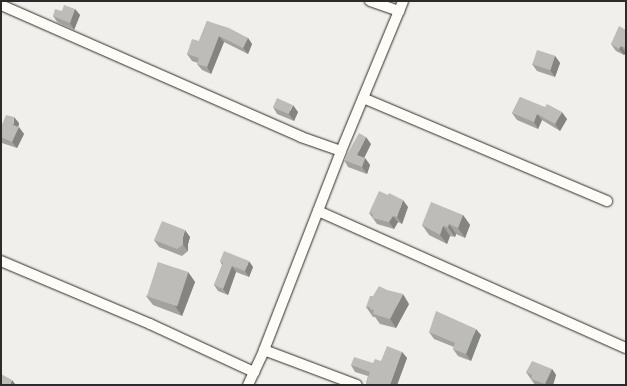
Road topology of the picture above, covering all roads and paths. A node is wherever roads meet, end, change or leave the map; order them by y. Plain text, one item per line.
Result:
1 (370, 1) edge
2 (403, 1) edge
3 (1, 5) edge
4 (399, 11) junction
5 (363, 98) junction
6 (341, 151) junction
7 (606, 201) dead end
8 (318, 211) junction
9 (1, 262) edge
10 (626, 348) edge
11 (264, 350) junction
12 (254, 372) junction
13 (248, 385) edge
14 (356, 385) edge

1 - 4 street
2 - 4 street
3 - 6 street
4 - 5 street
5 - 6 street
5 - 7 street
6 - 8 street
8 - 10 street
8 - 11 street
9 - 12 street
11 - 12 street
11 - 14 street
12 - 13 street

